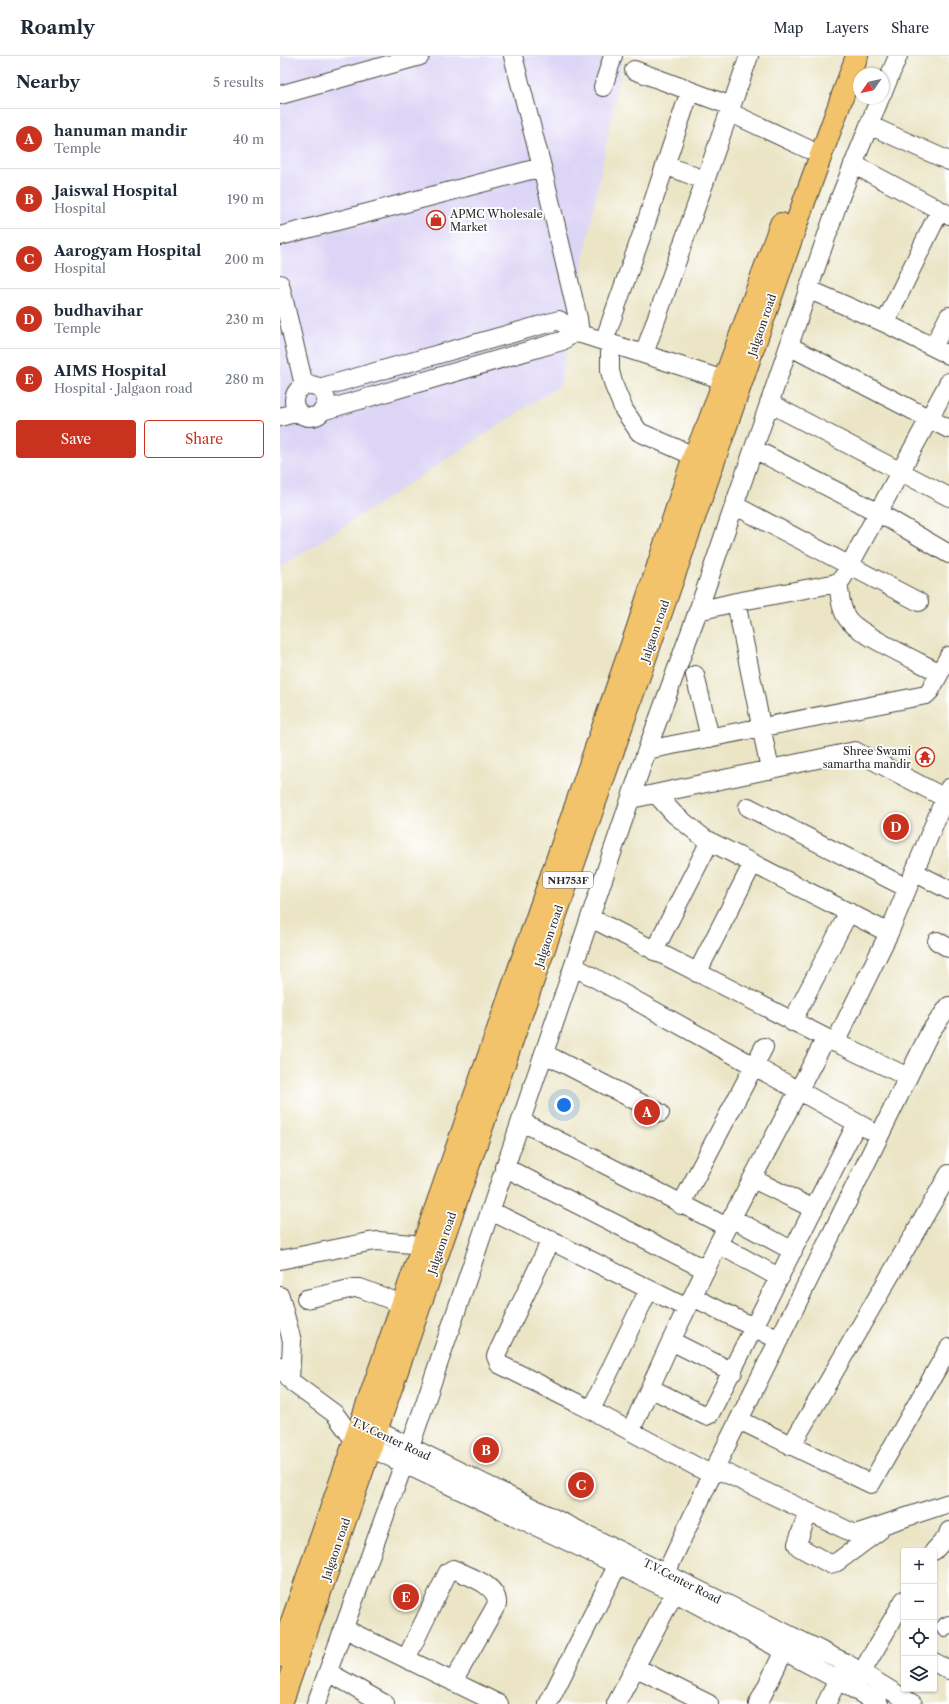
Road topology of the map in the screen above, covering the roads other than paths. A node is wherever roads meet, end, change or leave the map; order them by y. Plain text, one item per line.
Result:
1 (420, 56) edge
2 (513, 56) edge
3 (613, 56) edge
4 (749, 56) edge
5 (842, 56) edge
6 (857, 56) edge
7 (898, 56) edge
8 (634, 70) dead end
9 (889, 78) edge
10 (603, 87) dead end
11 (690, 91) junction
12 (280, 95) edge
13 (878, 104) edge
14 (730, 109) junction
15 (869, 125) junction
16 (808, 149) junction
17 (949, 161) edge
18 (853, 164) junction
19 (666, 165) junction
20 (542, 167) junction
21 (704, 180) junction
22 (944, 213) edge
23 (280, 236) edge
24 (280, 284) edge
25 (808, 289) junction
26 (284, 315) edge
27 (949, 316) edge
28 (885, 323) junction
29 (578, 333) junction
30 (607, 342) junction
31 (789, 346) junction
32 (933, 347) junction
33 (644, 354) junction
34 (949, 355) edge
35 (724, 380) junction
36 (949, 382) edge
37 (299, 397) edge
38 (769, 403) junction
39 (322, 411) junction
40 (280, 417) edge
41 (929, 419) junction
42 (949, 429) edge
43 (754, 449) junction
44 (694, 456) junction
45 (901, 471) junction
46 (949, 497) edge
47 (734, 505) junction
48 (879, 513) junction
49 (949, 554) edge
50 (849, 566) junction
51 (838, 582) junction
52 (736, 602) junction
53 (919, 602) dead end
54 (698, 611) junction
55 (949, 656) edge
56 (940, 673) junction
57 (695, 675) dead end
58 (761, 727) junction
59 (710, 738) junction
60 (648, 750) junction
61 (770, 770) junction
62 (656, 794) junction
63 (947, 795) edge
64 (631, 799) junction
65 (748, 807) dead end
66 (710, 841) junction
67 (753, 863) junction
68 (911, 880) junction
69 (948, 885) edge
70 (849, 912) junction
71 (591, 918) junction
72 (889, 933) junction
73 (654, 951) junction
74 (575, 966) junction
75 (697, 973) junction
76 (949, 1006) edge
77 (792, 1022) junction
78 (831, 1041) junction
79 (764, 1046) dead end
80 (545, 1054) junction
81 (755, 1066) junction
82 (908, 1077) junction
83 (799, 1090) junction
84 (660, 1112) dead end
85 (522, 1122) junction
86 (857, 1123) junction
87 (879, 1136) junction
88 (504, 1167) junction
89 (949, 1174) edge
90 (753, 1179) junction
91 (682, 1205) junction
92 (814, 1209) junction
93 (491, 1211) junction
94 (730, 1222) junction
95 (551, 1240) junction
96 (718, 1244) junction
97 (423, 1245) junction
98 (793, 1252) junction
99 (280, 1260) edge
100 (706, 1270) junction
101 (780, 1278) junction
102 (649, 1289) junction
103 (280, 1296) edge
104 (306, 1299) dead end
105 (690, 1302) junction
106 (402, 1304) junction
107 (755, 1328) junction
108 (779, 1340) junction
109 (671, 1341) junction
110 (949, 1348) edge
111 (733, 1372) junction
112 (286, 1378) edge
113 (650, 1388) junction
114 (591, 1410) junction
115 (739, 1420) junction
116 (631, 1430) junction
117 (366, 1435) junction
118 (791, 1446) junction
119 (407, 1455) junction
120 (713, 1471) junction
121 (949, 1503) edge
122 (808, 1512) junction
123 (882, 1525) junction
124 (948, 1536) edge
125 (937, 1548) edge
126 (616, 1566) junction
127 (671, 1583) junction
128 (901, 1604) edge
129 (344, 1628) junction
130 (784, 1651) junction
131 (280, 1656) edge
132 (406, 1659) junction
133 (937, 1664) edge
134 (635, 1667) junction
135 (853, 1667) junction
136 (949, 1670) edge
137 (328, 1672) junction
138 (453, 1682) junction
139 (860, 1695) edge
140 (906, 1696) edge
141 (281, 1704) edge
142 (316, 1704) edge
143 (385, 1704) edge
144 (499, 1704) edge
145 (548, 1704) edge
146 (616, 1704) edge
147 (709, 1704) edge
148 (758, 1704) edge
149 (826, 1704) edge

1 - 12 street
2 - 20 street
3 - 10 street
4 - 14 street
5 - 16 highway, Jalgaon road / NH753F
6 - 117 highway, Jalgaon road / NH753F
7 - 9 street
8 - 11 street
11 - 14 street
11 - 19 street
13 - 15 street
14 - 16 street
14 - 21 street
15 - 17 street
15 - 18 street
16 - 35 highway, Jalgaon road / NH753F
18 - 22 street
18 - 25 street
19 - 21 street
19 - 30 street
20 - 23 street
20 - 29 street
21 - 33 street
22 - 28 street
24 - 26 street
25 - 28 street
25 - 31 street
26 - 37 street
27 - 32 street
28 - 32 street
29 - 30 street
29 - 37 street
29 - 39 street
30 - 33 street
30 - 44 street
31 - 38 street
31 - 41 street
32 - 34 street
33 - 35 street
35 - 44 highway, Jalgaon road / NH753F
36 - 41 street
37 - 39 street
37 - 39 street
37 - 40 street
38 - 43 street
38 - 45 street
41 - 42 street
41 - 45 street
43 - 47 street
43 - 48 street
44 - 97 highway, Jalgaon road / NH753F
45 - 46 street
45 - 48 street
47 - 50 street
47 - 54 street
48 - 49 street
48 - 50 street
50 - 51 street
50 - 53 street
51 - 52 street
51 - 56 street
52 - 54 street
52 - 58 street
54 - 60 street
55 - 56 street
56 - 58 street
57 - 59 street
58 - 59 street
58 - 61 street
59 - 60 street
60 - 64 street
61 - 62 street
61 - 63 street
62 - 64 street
62 - 66 street
63 - 68 street
64 - 71 street
65 - 68 street
66 - 67 street
66 - 73 street
67 - 70 street
67 - 75 street
68 - 69 street
68 - 72 street
70 - 72 street
70 - 77 street
71 - 73 street
71 - 74 street
72 - 78 street
73 - 75 street
74 - 80 street
74 - 81 street
75 - 77 street
76 - 82 street
77 - 78 street
78 - 82 street
78 - 83 street
79 - 81 street
80 - 84 street
80 - 85 street
81 - 83 street
81 - 91 street
82 - 87 street
83 - 86 street
83 - 90 street
85 - 88 street
85 - 91 street
86 - 87 street
86 - 92 street
87 - 108 street
88 - 93 street
88 - 100 street
89 - 118 street
90 - 92 street
90 - 94 street
91 - 94 street
92 - 98 street
93 - 95 street
93 - 119 street
94 - 96 street
94 - 98 street
95 - 102 street
95 - 114 street
96 - 100 street
96 - 101 street
97 - 99 street
97 - 106 highway, Jalgaon road / NH753F
98 - 101 street
100 - 105 street
101 - 107 street
102 - 105 street
102 - 114 street
103 - 112 street
104 - 106 street
105 - 107 street
105 - 109 street
106 - 117 highway, Jalgaon road / NH753F
107 - 108 street
107 - 111 street
108 - 115 street
109 - 111 street
109 - 113 street
110 - 118 street
111 - 113 street
112 - 117 street, T.V.Center Road
113 - 116 street
114 - 116 street
115 - 118 street
115 - 120 street
116 - 120 street
117 - 119 street, T.V.Center Road
117 - 131 highway, Jalgaon road / NH753F
117 - 141 highway, Jalgaon road / NH753F
119 - 126 street, T.V.Center Road
119 - 127 street, T.V.Center Road
119 - 129 street
120 - 122 street
120 - 127 street
121 - 123 street
122 - 123 street
122 - 123 street
124 - 125 street
126 - 127 street, T.V.Center Road
126 - 145 street
127 - 130 street, T.V.Center Road
127 - 134 street
127 - 135 street, T.V.Center Road
128 - 135 street
129 - 132 street
129 - 137 street
130 - 139 street, T.V.Center Road
130 - 148 street
132 - 138 street
132 - 138 street
133 - 136 street
134 - 146 street
134 - 147 street
135 - 139 street
135 - 140 street, T.V.Center Road
137 - 142 street
137 - 143 street
138 - 144 street
139 - 149 street

